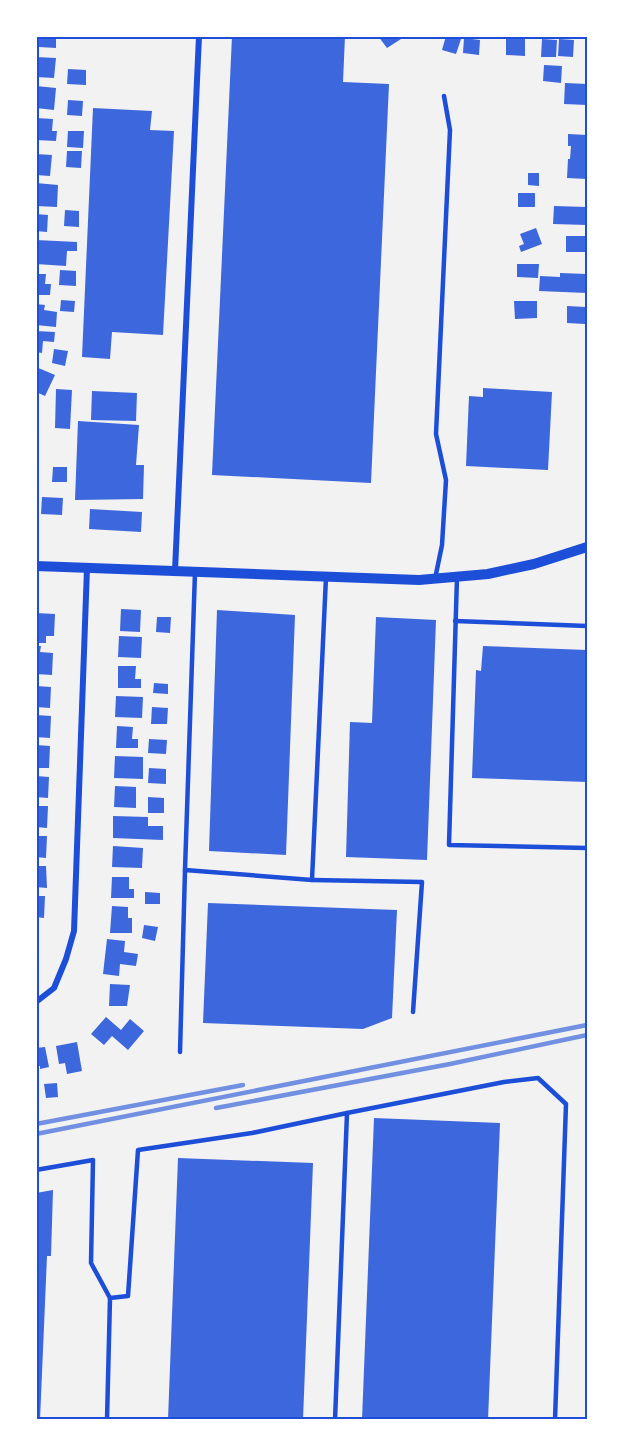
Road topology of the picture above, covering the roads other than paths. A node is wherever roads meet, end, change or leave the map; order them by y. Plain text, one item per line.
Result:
1 (199, 36) edge
2 (444, 96) dead end
3 (587, 547) edge
4 (36, 566) edge
5 (87, 568) junction
6 (175, 571) junction
7 (195, 572) junction
8 (326, 577) junction
9 (457, 577) junction
10 (435, 579) junction
11 (455, 621) junction
12 (587, 626) edge
13 (587, 848) edge
14 (185, 870) junction
15 (312, 880) junction
16 (36, 1002) edge
17 (413, 1012) dead end
18 (180, 1052) dead end
19 (347, 1113) junction
20 (36, 1170) edge
21 (110, 1298) junction
22 (107, 1420) edge
23 (335, 1420) edge
24 (555, 1420) edge

1 - 6 street
2 - 10 lane
3 - 9 street
4 - 5 street
5 - 6 street
5 - 16 street
6 - 7 street
7 - 8 street
7 - 14 lane
8 - 10 street
8 - 15 lane
9 - 10 street
9 - 11 lane
11 - 12 lane
11 - 13 lane
14 - 15 lane
14 - 18 lane
15 - 17 lane
19 - 21 lane
19 - 23 lane
19 - 24 lane
20 - 21 lane
21 - 22 lane

